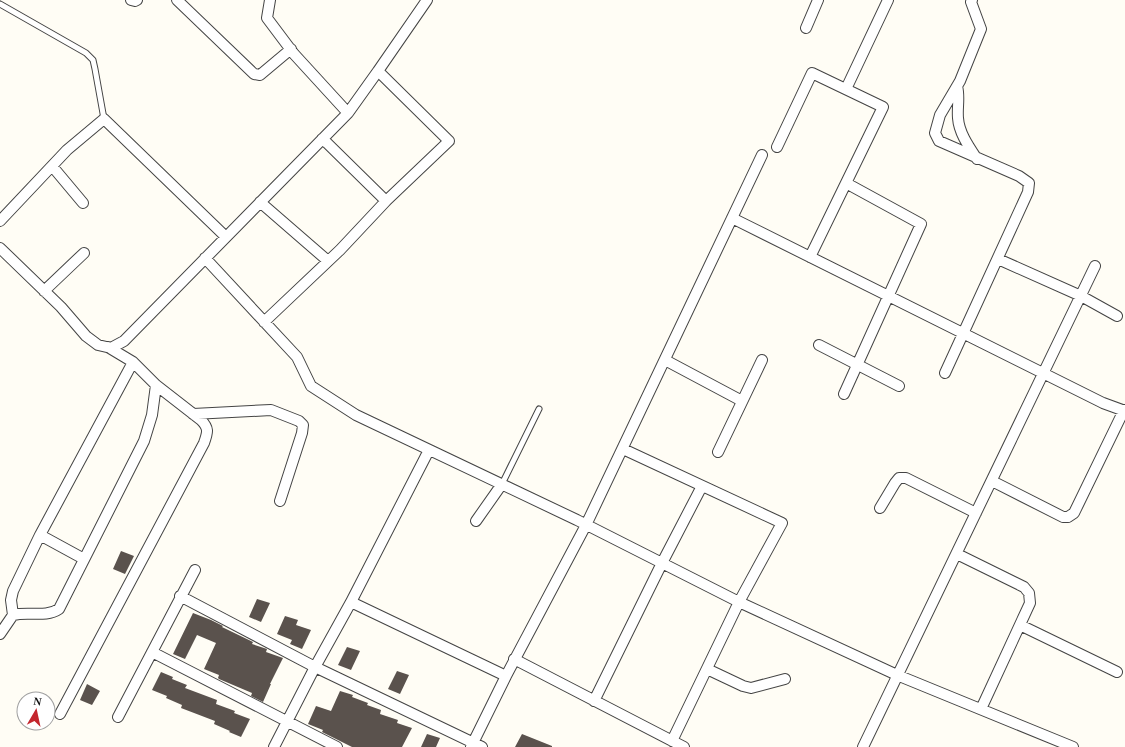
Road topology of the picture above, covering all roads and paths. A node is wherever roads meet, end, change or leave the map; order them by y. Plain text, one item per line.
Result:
1 (131, 0) edge
2 (138, 0) edge
3 (177, 0) edge
4 (270, 0) edge
5 (818, 0) edge
6 (888, 0) edge
7 (972, 0) edge
8 (426, 1) edge
9 (0, 4) edge
10 (806, 28) dead end
11 (291, 49) junction
12 (378, 71) junction
13 (957, 86) junction
14 (846, 89) junction
15 (348, 113) junction
16 (104, 119) junction
17 (322, 139) junction
18 (777, 148) dead end
19 (762, 155) dead end
20 (977, 159) junction
21 (52, 166) junction
22 (846, 183) junction
23 (386, 200) junction
24 (260, 202) junction
25 (83, 203) dead end
26 (732, 218) junction
27 (0, 221) edge
28 (226, 237) junction
29 (0, 248) edge
30 (84, 253) dead end
31 (810, 257) junction
32 (205, 258) junction
33 (998, 259) junction
34 (328, 261) junction
35 (1095, 266) dead end
36 (44, 291) junction
37 (888, 296) junction
38 (1081, 296) junction
39 (1117, 316) dead end
40 (264, 322) junction
41 (964, 334) junction
42 (819, 345) dead end
43 (108, 347) junction
44 (664, 360) junction
45 (762, 360) dead end
46 (133, 362) junction
47 (857, 364) junction
48 (1044, 373) junction
49 (945, 374) dead end
50 (156, 385) junction
51 (899, 386) dead end
52 (844, 394) dead end
53 (742, 401) junction
54 (539, 409) dead end
55 (1124, 411) edge
56 (193, 414) junction
57 (622, 449) junction
58 (429, 450) junction
59 (718, 452) dead end
60 (992, 481) junction
61 (502, 484) junction
62 (702, 486) junction
63 (280, 501) dead end
64 (880, 508) dead end
65 (976, 513) junction
66 (476, 521) dead end
67 (586, 525) junction
68 (40, 535) junction
69 (957, 554) junction
70 (84, 559) junction
71 (662, 563) junction
72 (195, 570) dead end
73 (180, 596) junction
74 (351, 602) junction
75 (740, 602) junction
76 (13, 615) junction
77 (1020, 625) junction
78 (0, 634) edge
79 (152, 652) junction
80 (514, 659) junction
81 (315, 667) junction
82 (707, 669) junction
83 (1118, 672) dead end
84 (897, 675) junction
85 (506, 676) junction
86 (785, 679) dead end
87 (594, 700) junction
88 (981, 709) junction
89 (60, 714) dead end
90 (118, 717) dead end
91 (286, 721) junction
92 (672, 741) junction
93 (1060, 744) edge
94 (475, 746) edge
95 (274, 747) edge
96 (337, 747) edge
97 (684, 747) edge
98 (863, 747) edge
99 (1073, 747) edge

1 - 2 street
3 - 11 street
4 - 11 street
5 - 10 street
6 - 14 street
7 - 13 street
8 - 12 street
9 - 16 lane
11 - 15 street
12 - 15 street
12 - 23 street
13 - 20 street
13 - 20 street
14 - 18 street
14 - 22 street
15 - 17 street
16 - 21 street
16 - 28 street
17 - 23 street
17 - 24 street
19 - 26 street
20 - 33 street
21 - 25 street
21 - 27 street
22 - 31 street
22 - 37 street
23 - 34 street
24 - 28 street
24 - 34 street
26 - 31 street
26 - 44 street
28 - 32 street
29 - 36 street
30 - 36 street
31 - 37 street
32 - 40 street
32 - 43 street
33 - 38 street
33 - 41 street
34 - 40 street
35 - 38 street
36 - 43 street
37 - 41 street
37 - 47 street
38 - 39 street
38 - 48 street
40 - 58 street
41 - 48 street
41 - 49 street
42 - 47 street
43 - 46 street
44 - 53 street
44 - 57 street
45 - 53 street
46 - 50 street
46 - 68 street
47 - 51 street
47 - 52 street
48 - 55 street
48 - 60 street
50 - 56 street
50 - 70 street
53 - 59 street
54 - 61 lane
55 - 60 street
56 - 63 street
56 - 89 street
57 - 62 street
57 - 67 street
58 - 61 street
58 - 74 street
60 - 65 street
61 - 66 street
61 - 67 street
62 - 71 street
62 - 75 street
64 - 65 street
65 - 69 street
67 - 71 street
67 - 80 street
68 - 70 street
68 - 76 street
69 - 77 street
69 - 84 street
70 - 76 street
71 - 75 street
71 - 87 street
72 - 73 street
73 - 79 street
73 - 81 street
74 - 81 street
74 - 85 street
75 - 82 street
75 - 84 street
76 - 78 street
77 - 83 street
77 - 88 street
79 - 90 street
79 - 91 street
80 - 85 street
80 - 87 street
81 - 91 street
81 - 94 street
82 - 86 street
82 - 92 street
84 - 88 street
84 - 98 street
85 - 94 street
87 - 92 street
88 - 93 street
91 - 95 street
91 - 96 street
92 - 97 street
93 - 99 street

